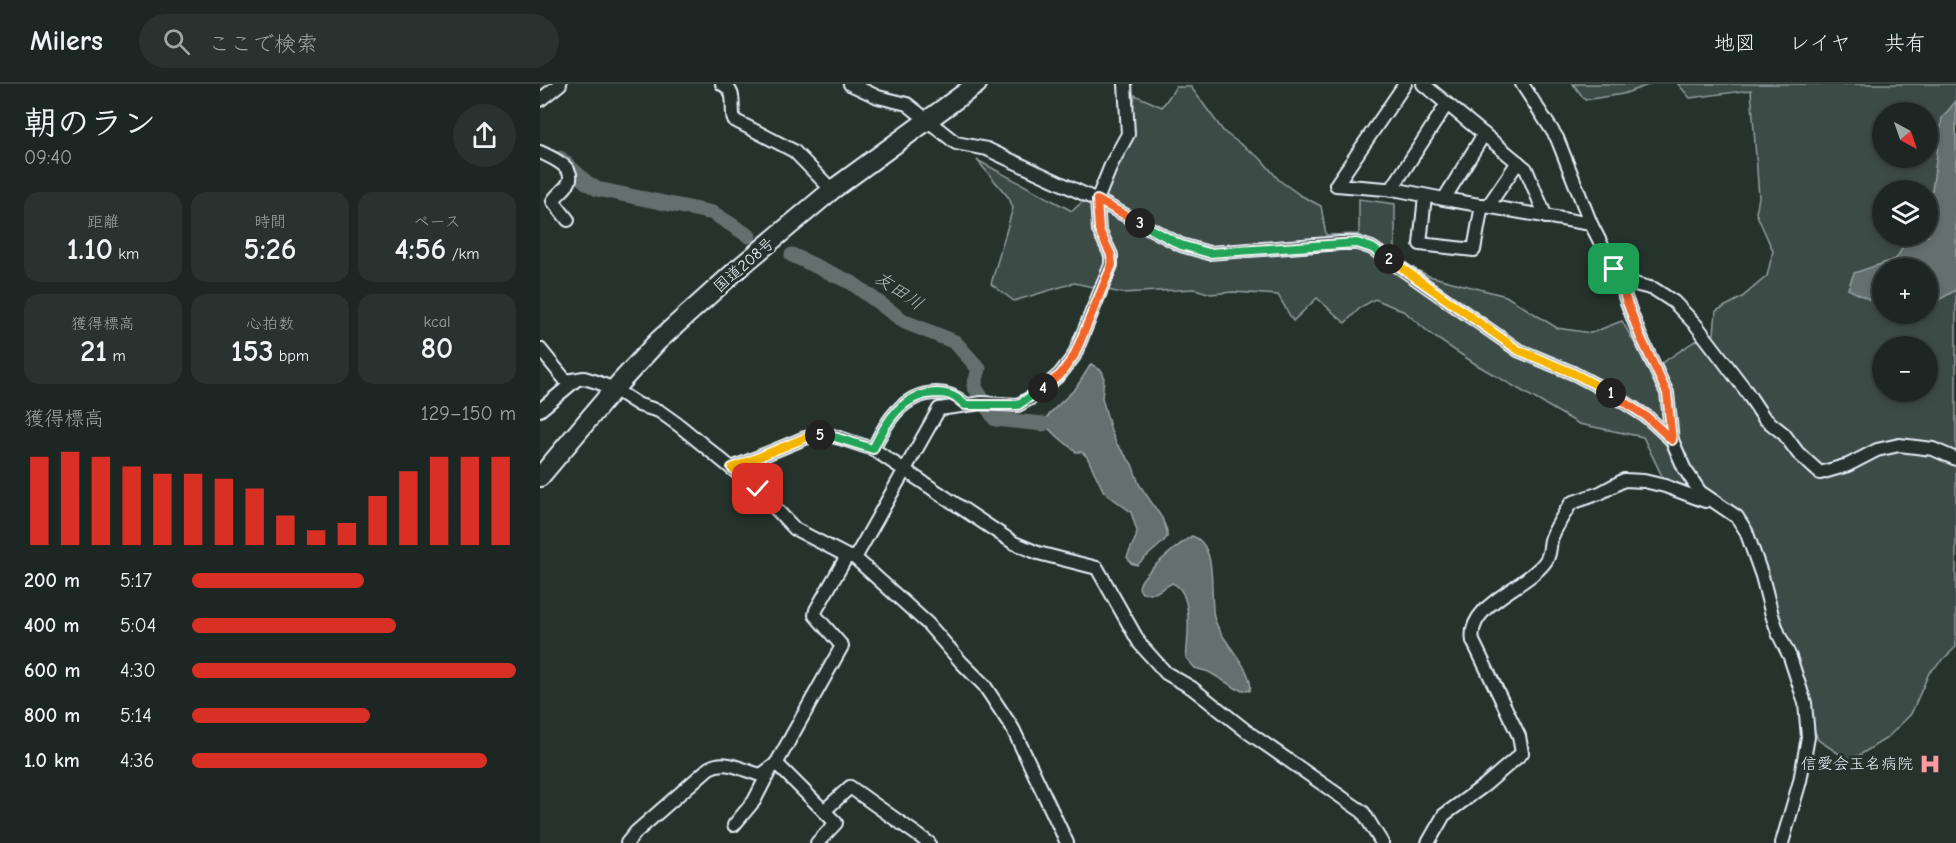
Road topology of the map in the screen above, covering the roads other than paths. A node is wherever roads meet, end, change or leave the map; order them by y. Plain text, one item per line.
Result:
1 (560, 84) edge
2 (722, 84) edge
3 (850, 84) edge
4 (977, 84) edge
5 (1125, 84) edge
6 (1405, 84) edge
7 (1423, 84) edge
8 (1522, 84) edge
9 (540, 100) edge
10 (1447, 104) junction
11 (927, 121) junction
12 (1484, 134) junction
13 (542, 156) edge
14 (1518, 162) junction
15 (569, 183) junction
16 (832, 190) junction
17 (1391, 190) junction
18 (577, 194) dead end
19 (1425, 196) junction
20 (1097, 200) junction
21 (1444, 200) junction
22 (1485, 206) junction
23 (1546, 217) junction
24 (568, 220) dead end
25 (1591, 224) junction
26 (1623, 281) junction
27 (540, 349) edge
28 (577, 379) junction
29 (614, 389) junction
30 (965, 405) junction
31 (540, 410) edge
32 (1672, 440) junction
33 (873, 449) junction
34 (1956, 459) edge
35 (732, 468) junction
36 (905, 470) junction
37 (540, 477) edge
38 (1726, 509) junction
39 (851, 557) junction
40 (773, 767) junction
41 (824, 811) junction
42 (734, 825) dead end
43 (627, 843) edge
44 (817, 843) edge
45 (929, 843) edge
46 (1067, 843) edge
47 (1382, 843) edge
48 (1428, 843) edge
49 (1782, 843) edge

1 - 9 street
2 - 16 street
3 - 11 street
4 - 11 highway, 国道208号
5 - 20 street
6 - 17 street
7 - 10 street
8 - 25 street
10 - 12 street
10 - 17 street
11 - 16 highway, 国道208号
11 - 20 street
12 - 14 street
12 - 21 street
13 - 15 street
14 - 22 street
14 - 23 street
15 - 18 street
15 - 24 street
16 - 29 highway, 国道208号
17 - 19 street
19 - 21 street
19 - 22 street
20 - 30 street
20 - 32 street
21 - 22 street
22 - 23 street
23 - 25 street
25 - 26 street
26 - 32 street
26 - 34 street
27 - 28 street
28 - 29 street
28 - 31 street
29 - 35 street
29 - 37 highway, 国道208号
30 - 33 street
30 - 36 street
32 - 38 street
33 - 35 street
33 - 36 street
35 - 39 street
36 - 39 street
36 - 47 street
38 - 48 street
38 - 49 street
39 - 40 street
39 - 46 street
40 - 41 street
40 - 42 street
40 - 43 street
41 - 44 street
41 - 45 street

